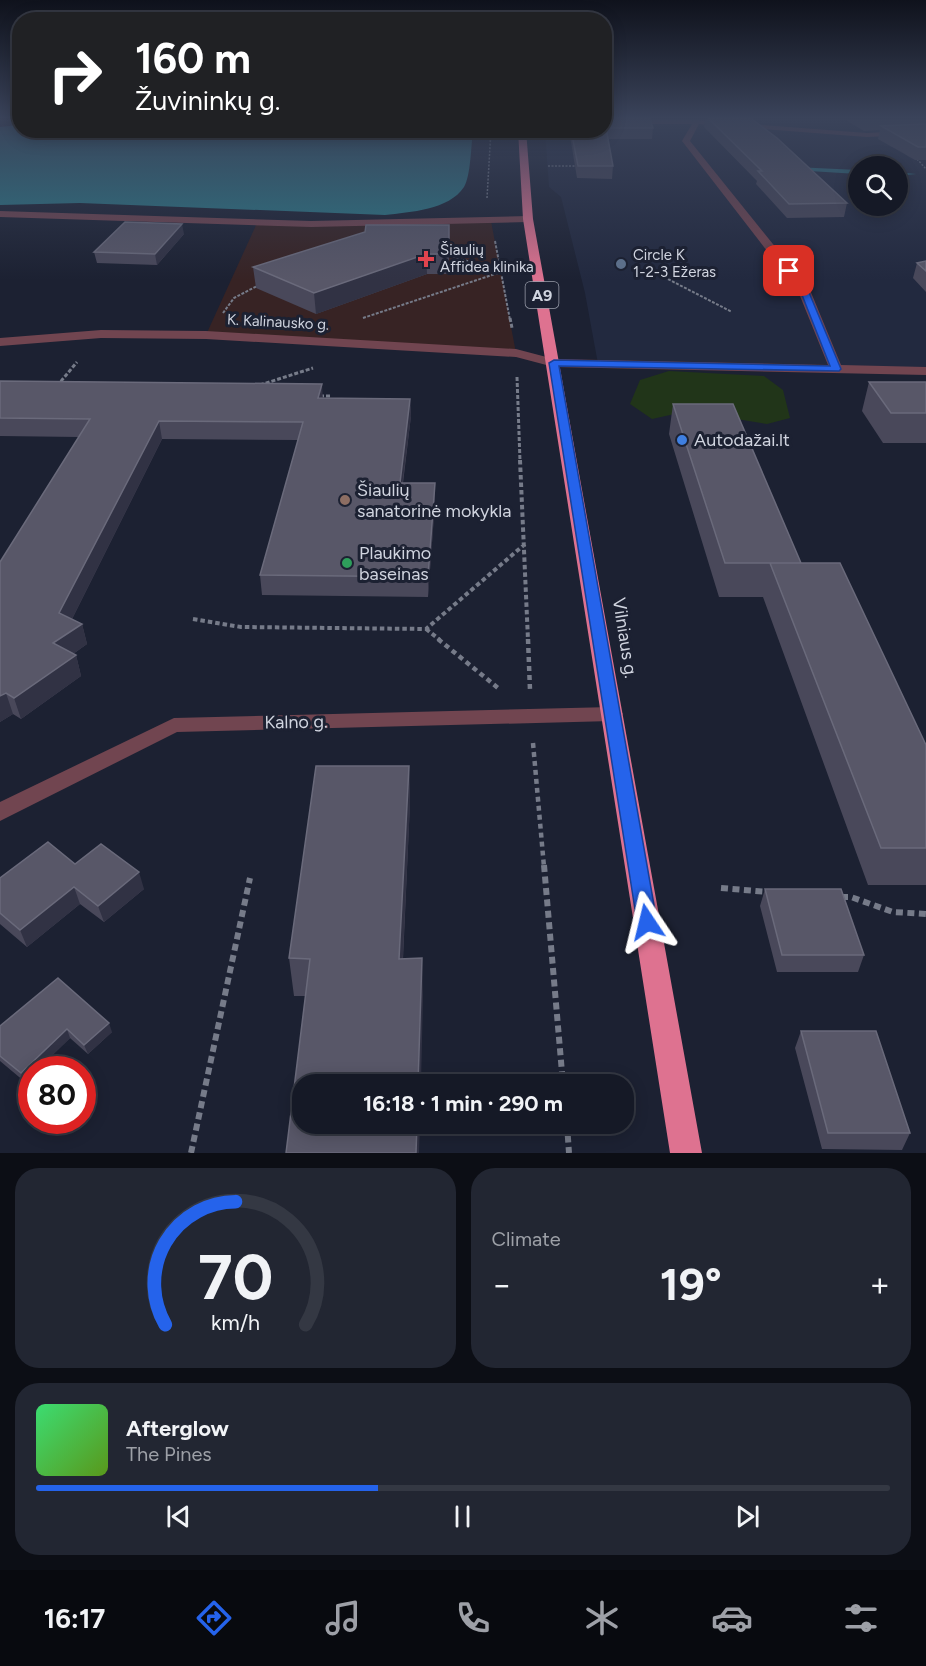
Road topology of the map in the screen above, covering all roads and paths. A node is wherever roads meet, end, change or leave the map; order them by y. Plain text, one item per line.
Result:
1 (488, 173) edge
2 (525, 173) edge
3 (711, 173) edge
4 (0, 214) edge
5 (528, 219) junction
6 (491, 221) junction
7 (449, 255) edge
8 (501, 272) junction
9 (660, 274) dead end
10 (264, 283) edge
11 (732, 312) dead end
12 (354, 321) dead end
13 (101, 334) junction
14 (206, 335) junction
15 (0, 342) edge
16 (516, 353) junction
17 (554, 363) junction
18 (836, 369) junction
19 (926, 371) edge
20 (56, 387) edge
21 (320, 396) edge
22 (331, 396) edge
23 (525, 544) junction
24 (193, 619) dead end
25 (426, 629) junction
26 (612, 714) junction
27 (530, 716) junction
28 (0, 812) edge
29 (250, 878) dead end
30 (721, 888) dead end
31 (780, 892) edge
32 (839, 896) edge
33 (926, 914) edge
34 (562, 1074) edge
35 (568, 1134) edge
36 (191, 1153) edge
37 (569, 1153) edge
38 (686, 1153) edge

1 - 6 path
2 - 5 highway, Vilniaus g. / A9
3 - 18 street
4 - 6 street
5 - 6 street
5 - 17 highway, Vilniaus g. / A9
6 - 8 path
7 - 8 path
8 - 12 path
8 - 16 path
9 - 11 path
10 - 14 path
13 - 14 street, K. Kalinausko g.
13 - 15 street, K. Kalinausko g.
13 - 20 path
14 - 16 street, K. Kalinausko g.
16 - 17 street, K. Kalinausko g.
16 - 23 path
17 - 18 street, K. Kalinausko g.
17 - 26 highway, Vilniaus g. / A9
18 - 19 street, K. Kalinausko g.
21 - 22 path
23 - 25 path
23 - 27 path
24 - 25 path
25 - 27 path
26 - 27 street, Kalno g.
26 - 38 highway, Vilniaus g. / A9
27 - 28 street, Kalno g.
27 - 34 path
29 - 36 path
30 - 31 path
32 - 33 path
35 - 37 path

